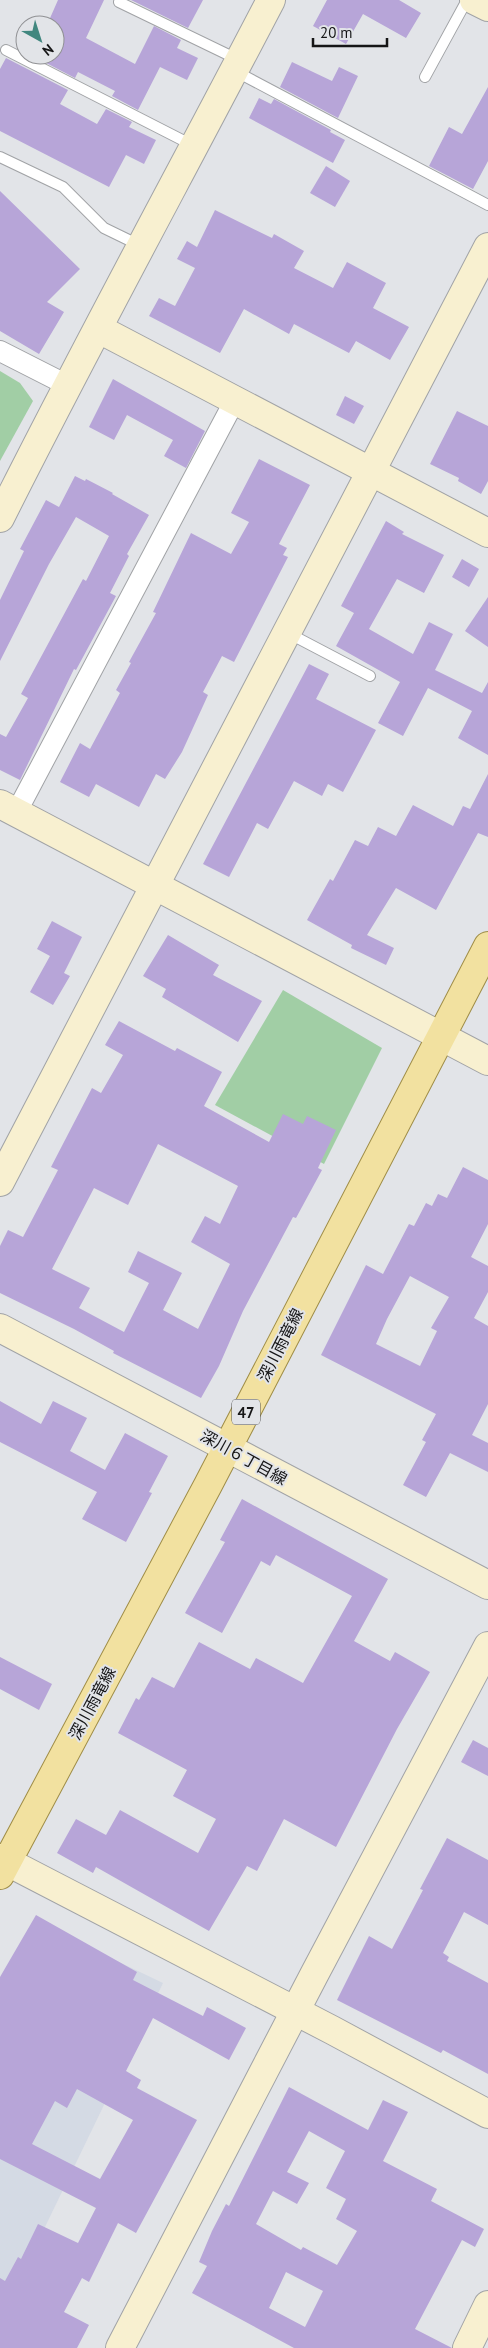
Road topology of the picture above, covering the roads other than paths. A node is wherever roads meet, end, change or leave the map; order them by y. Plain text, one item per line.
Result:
1 (271, 0) edge
2 (467, 0) edge
3 (474, 0) edge
4 (119, 2) dead end
5 (488, 7) edge
6 (6, 50) dead end
7 (237, 65) junction
8 (426, 77) dead end
9 (195, 147) junction
10 (0, 157) edge
11 (488, 205) edge
12 (142, 247) junction
13 (488, 247) edge
14 (99, 329) junction
15 (0, 351) edge
16 (67, 385) junction
17 (235, 400) junction
18 (372, 472) junction
19 (0, 518) edge
20 (488, 533) edge
21 (287, 633) junction
22 (370, 676) dead end
23 (8, 808) edge
24 (154, 885) junction
25 (488, 946) edge
26 (441, 1036) junction
27 (488, 1061) edge
28 (0, 1182) edge
29 (0, 1328) edge
30 (227, 1448) junction
31 (488, 1585) edge
32 (488, 1646) edge
33 (2, 1865) edge
34 (296, 2012) junction
35 (488, 2114) edge
36 (488, 2306) edge
37 (120, 2348) edge
38 (467, 2348) edge

1 - 7 street
2 - 8 lane
3 - 5 street
4 - 7 lane
6 - 9 lane
7 - 9 street
7 - 11 lane
9 - 12 street
10 - 12 lane
12 - 14 street
13 - 18 street
14 - 16 street
14 - 17 street
15 - 16 street
16 - 19 street
17 - 18 street
17 - 23 street
18 - 20 street
18 - 21 street
21 - 22 lane
21 - 24 street
23 - 24 street
24 - 26 street
24 - 28 street
25 - 26 main road, 深川雨竜線 / 47
26 - 27 street
26 - 30 main road, 深川雨竜線 / 47
29 - 30 street, 深川６丁目線
30 - 31 street, 深川６丁目線
30 - 33 main road, 深川雨竜線 / 47
32 - 34 street
33 - 34 street
34 - 35 street
34 - 37 street
36 - 38 street

